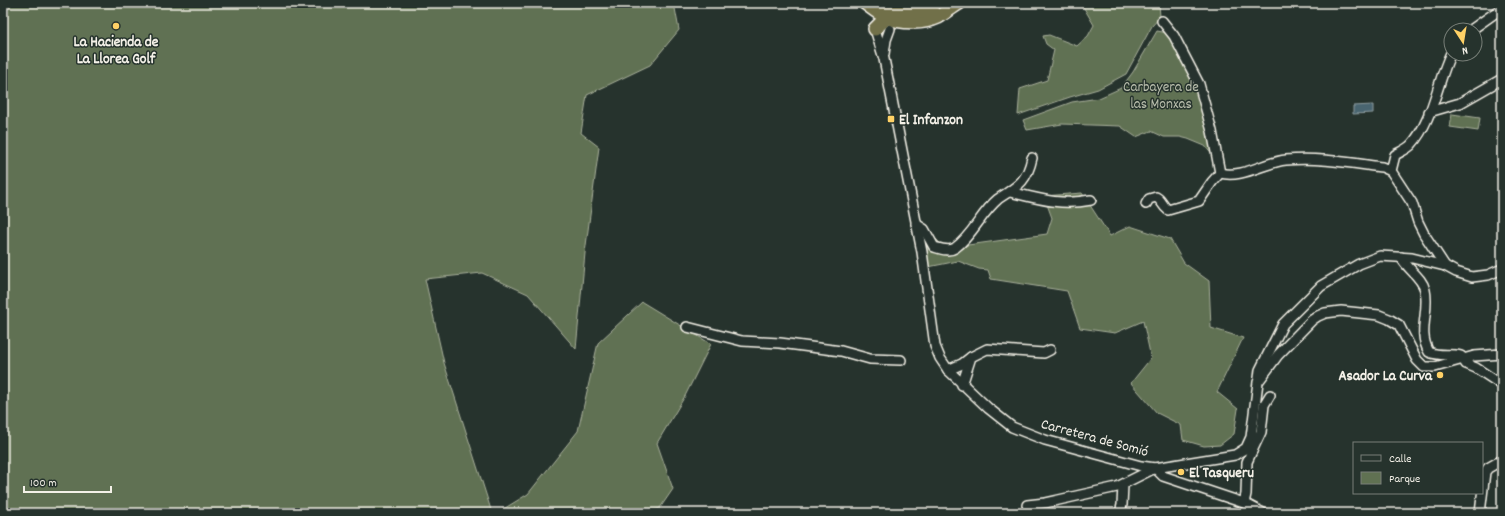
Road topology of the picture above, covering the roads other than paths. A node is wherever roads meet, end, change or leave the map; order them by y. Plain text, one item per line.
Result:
1 (865, 3) edge
2 (879, 3) edge
3 (954, 6) edge
4 (1502, 8) edge
5 (920, 13) junction
6 (1162, 21) dead end
7 (1482, 22) edge
8 (888, 23) junction
9 (875, 29) junction
10 (884, 59) junction
11 (1447, 62) edge
12 (1502, 79) edge
13 (1429, 112) junction
14 (1032, 158) dead end
15 (1391, 171) junction
16 (1220, 174) junction
17 (1010, 192) junction
18 (1091, 200) dead end
19 (1146, 204) dead end
20 (916, 224) junction
21 (1401, 257) junction
22 (1445, 266) junction
23 (1502, 269) edge
24 (687, 327) dead end
25 (1050, 350) dead end
26 (1502, 354) edge
27 (971, 357) junction
28 (1463, 359) junction
29 (901, 360) dead end
30 (948, 370) junction
31 (1258, 382) junction
32 (962, 385) junction
33 (1502, 385) edge
34 (1270, 395) dead end
35 (1249, 450) junction
36 (1502, 460) edge
37 (1155, 468) junction
38 (1122, 484) junction
39 (1483, 488) edge
40 (1482, 494) edge
41 (1244, 503) junction
42 (1027, 505) dead end
43 (1120, 513) edge
44 (1263, 513) edge
45 (1480, 513) edge

1 - 8 highway
1 - 9 highway
2 - 5 highway
2 - 8 highway
3 - 5 highway
3 - 8 highway
4 - 7 street
5 - 8 highway
6 - 16 street
8 - 9 highway
8 - 10 street
9 - 10 street
10 - 20 street, Carretera de Somió
11 - 13 street
12 - 13 street
13 - 15 street
14 - 17 street
15 - 16 street
15 - 22 street
16 - 19 street
17 - 18 street
17 - 20 street
20 - 30 street, Carretera de Somió
21 - 22 street
21 - 28 street
21 - 31 street
22 - 23 street
24 - 29 street
25 - 27 street
26 - 28 street
27 - 30 street
27 - 32 street
28 - 31 street
28 - 33 street
30 - 32 street, Carretera de Somió
31 - 35 street
32 - 37 street, Carretera de Somió
34 - 35 street
35 - 37 street, Carretera de Somió
35 - 41 street
36 - 39 street
37 - 38 street
37 - 41 street
38 - 42 street
38 - 43 street
40 - 45 street
41 - 44 street

